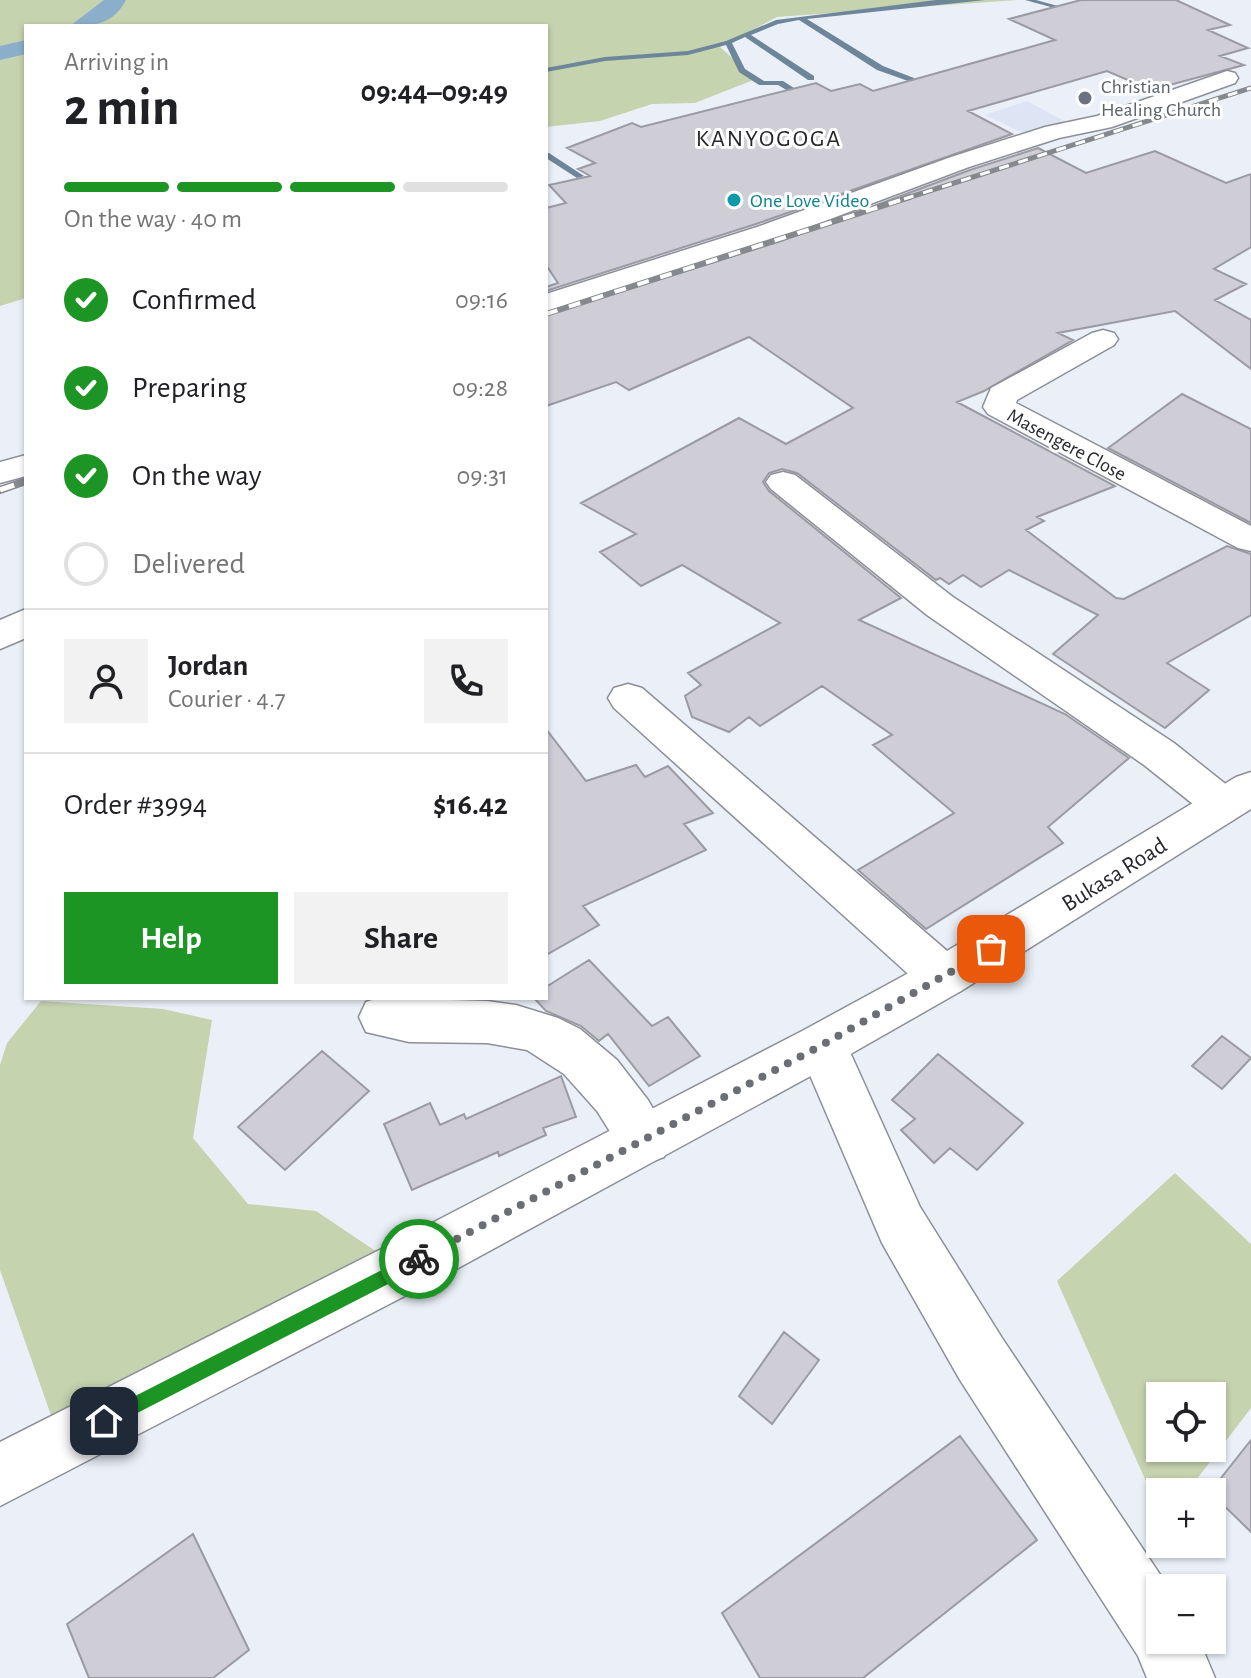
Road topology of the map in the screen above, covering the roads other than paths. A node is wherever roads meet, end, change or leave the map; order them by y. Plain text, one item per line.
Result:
1 (1227, 78) dead end
2 (548, 302) edge
3 (1103, 339) dead end
4 (24, 466) edge
5 (0, 473) edge
6 (783, 482) dead end
7 (1251, 540) edge
8 (24, 623) edge
9 (0, 636) edge
10 (628, 698) dead end
11 (1237, 797) edge
12 (944, 977) junction
13 (383, 1017) dead end
14 (822, 1045) junction
15 (645, 1140) junction
16 (0, 1475) edge
17 (1146, 1611) edge
18 (1171, 1654) edge
19 (1181, 1678) edge

1 - 2 street
3 - 7 street, Masengere Close
4 - 5 street
6 - 11 street
8 - 9 street
10 - 12 street
11 - 12 street, Bukasa Road
12 - 14 street, Bukasa Road
13 - 15 street
14 - 15 street, Bukasa Road
14 - 17 street
15 - 16 street, Bukasa Road
18 - 19 street

